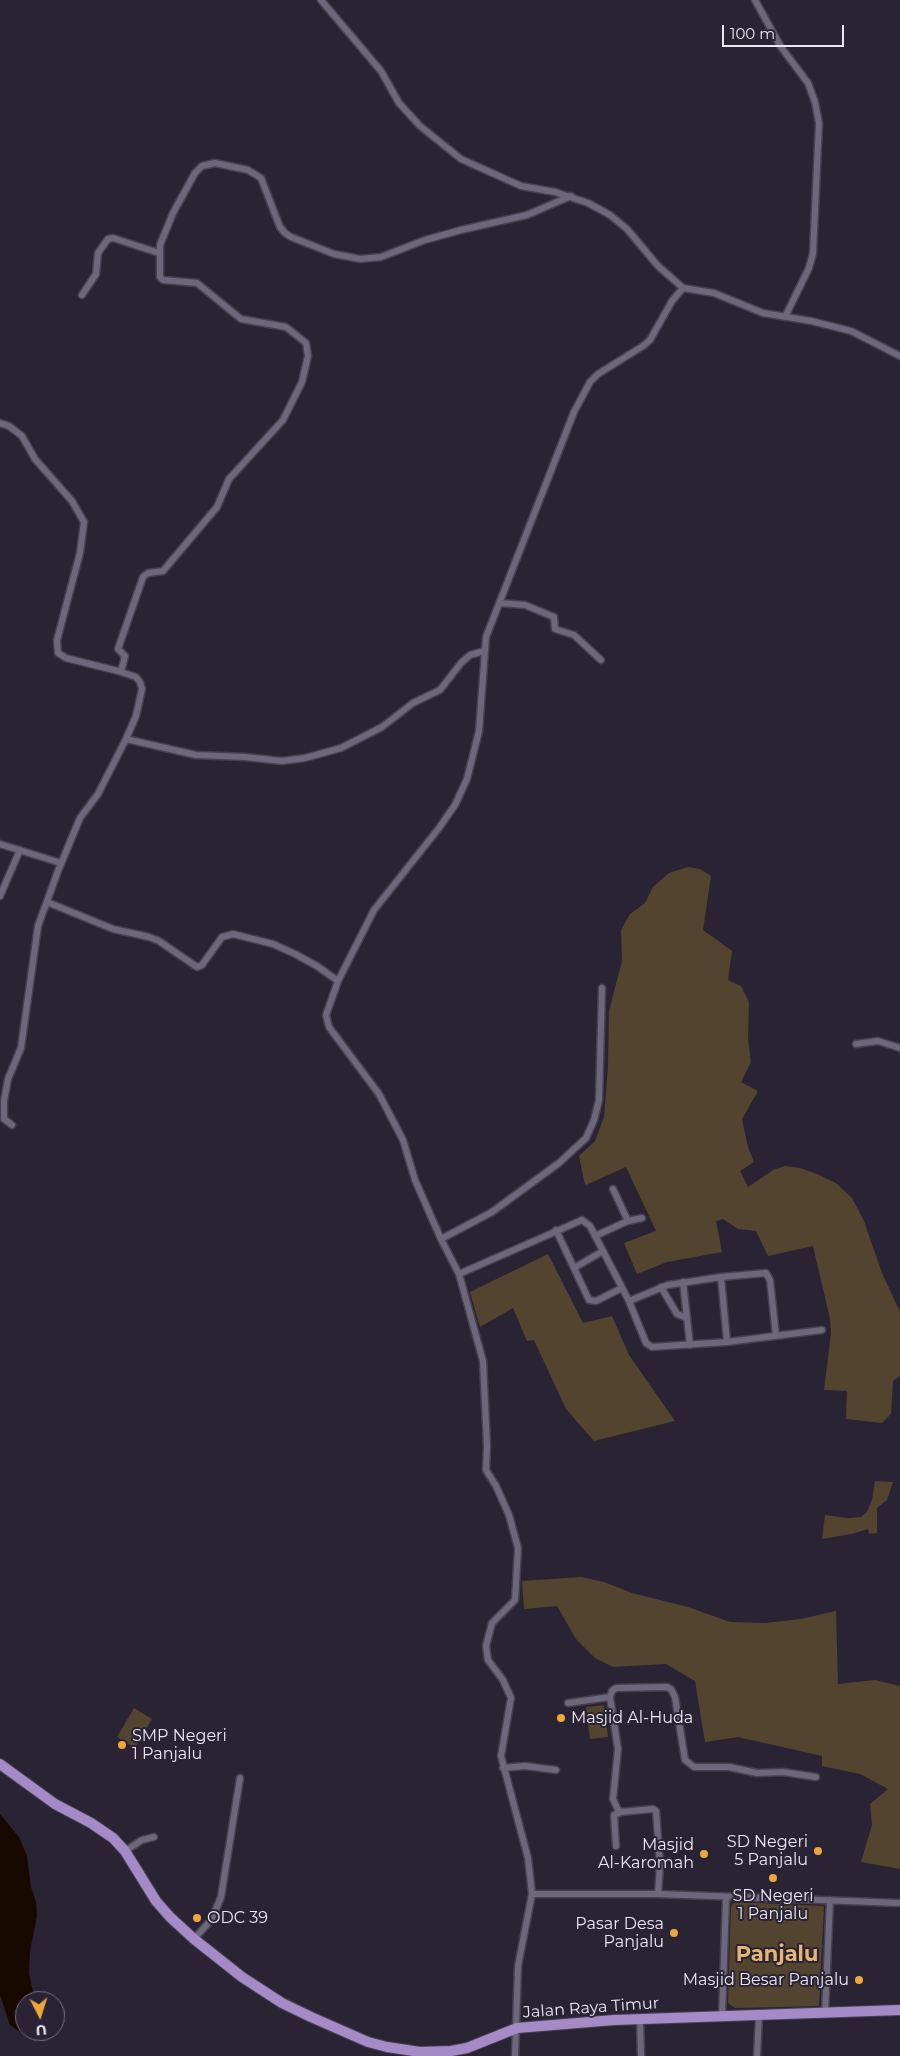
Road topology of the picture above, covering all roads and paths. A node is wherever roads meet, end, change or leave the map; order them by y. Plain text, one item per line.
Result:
1 (321, 0) edge
2 (755, 0) edge
3 (571, 196) junction
4 (160, 253) junction
5 (683, 288) junction
6 (82, 295) dead end
7 (785, 317) junction
8 (900, 356) edge
9 (0, 423) edge
10 (500, 603) junction
11 (484, 651) junction
12 (601, 660) dead end
13 (121, 672) junction
14 (126, 739) junction
15 (0, 844) edge
16 (20, 850) junction
17 (61, 864) junction
18 (0, 896) edge
19 (47, 902) junction
20 (338, 981) junction
21 (602, 988) dead end
22 (856, 1044) dead end
23 (900, 1048) edge
24 (12, 1125) dead end
25 (613, 1189) dead end
26 (642, 1218) dead end
27 (628, 1221) junction
28 (556, 1230) junction
29 (595, 1236) junction
30 (441, 1238) junction
31 (603, 1251) junction
32 (574, 1268) junction
33 (459, 1274) junction
34 (720, 1277) junction
35 (683, 1282) junction
36 (661, 1287) junction
37 (622, 1288) junction
38 (629, 1301) junction
39 (687, 1318) junction
40 (822, 1330) dead end
41 (776, 1336) junction
42 (727, 1342) junction
43 (690, 1346) junction
44 (610, 1697) junction
45 (568, 1703) dead end
46 (0, 1764) edge
47 (503, 1768) junction
48 (556, 1770) dead end
49 (816, 1777) dead end
50 (240, 1778) dead end
51 (621, 1812) junction
52 (154, 1837) dead end
53 (616, 1846) dead end
54 (125, 1851) junction
55 (532, 1894) junction
56 (658, 1894) junction
57 (726, 1898) junction
58 (830, 1900) junction
59 (900, 1903) edge
60 (194, 1939) junction
61 (900, 2010) edge
62 (825, 2013) junction
63 (759, 2015) junction
64 (722, 2017) junction
65 (640, 2019) junction
66 (517, 2028) junction
67 (515, 2056) edge
68 (641, 2056) edge
69 (758, 2056) edge

1 - 3 street
2 - 7 street
3 - 4 street
3 - 5 street
4 - 6 street
4 - 13 street
5 - 7 street
5 - 10 street
7 - 8 street
9 - 13 street
10 - 11 street
10 - 12 street
11 - 14 street
11 - 20 street
13 - 14 street
14 - 17 street
15 - 16 street
16 - 17 street
16 - 18 street
17 - 19 street
19 - 20 street
19 - 24 street
20 - 30 street
21 - 30 street
22 - 23 street
25 - 27 street
26 - 27 street
27 - 29 street
28 - 29 street
28 - 32 street
28 - 33 street
29 - 31 street
30 - 33 street
31 - 32 street
31 - 37 street
32 - 37 street
33 - 47 street
34 - 35 street
34 - 41 street
34 - 42 street
35 - 36 street
35 - 39 street
36 - 38 street
36 - 39 street
37 - 38 street
38 - 43 street
39 - 43 street
40 - 41 street
41 - 42 street
42 - 43 street
44 - 45 street
44 - 49 street
44 - 51 street
46 - 54 main road, Jalan Raya Timur
47 - 48 street
47 - 55 street
50 - 60 street
51 - 53 street
51 - 56 street
52 - 54 street
54 - 60 main road, Jalan Raya Timur
55 - 56 street
55 - 66 street
56 - 57 street
57 - 58 street
57 - 64 street
58 - 59 street
58 - 62 street
60 - 66 main road, Jalan Raya Timur
61 - 62 main road, Jalan Raya Timur
62 - 63 main road, Jalan Raya Timur
63 - 64 main road, Jalan Raya Timur
63 - 69 street
64 - 65 main road, Jalan Raya Timur
65 - 66 main road, Jalan Raya Timur
65 - 68 street
66 - 67 street

